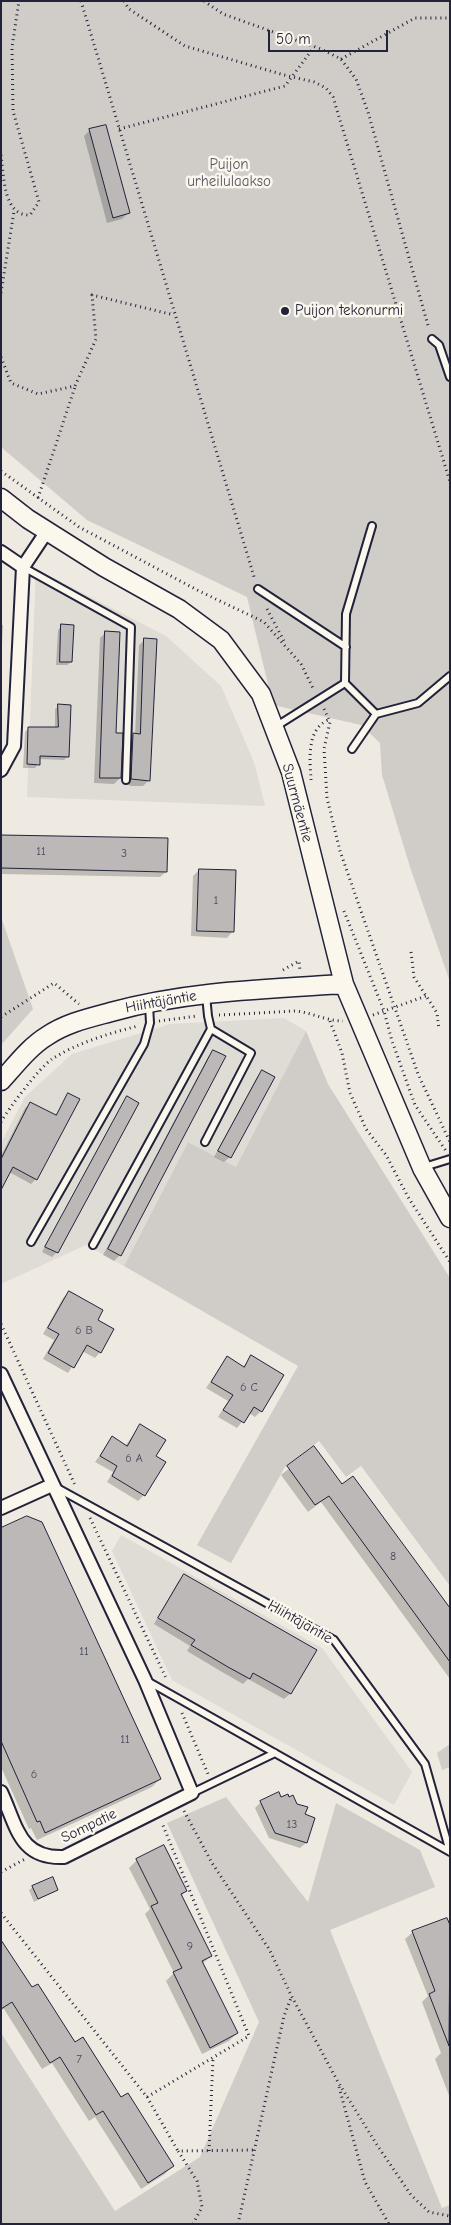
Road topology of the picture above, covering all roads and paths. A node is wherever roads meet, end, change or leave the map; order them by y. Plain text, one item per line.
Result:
1 (19, 1) edge
2 (81, 1) edge
3 (124, 1) edge
4 (204, 1) edge
5 (450, 18) edge
6 (314, 47) junction
7 (341, 59) junction
8 (292, 77) junction
9 (119, 129) junction
10 (1, 155) edge
11 (14, 212) junction
12 (1, 293) edge
13 (174, 315) junction
14 (432, 339) joint
15 (1, 357) edge
16 (450, 377) edge
17 (75, 386) junction
18 (1, 471) edge
19 (450, 482) edge
20 (1, 498) edge
21 (38, 498) junction
22 (372, 526) dead end
23 (47, 531) junction
24 (1, 552) edge
25 (23, 567) junction
26 (258, 589) junction
27 (287, 647) junction
28 (346, 647) junction
29 (450, 676) edge
30 (345, 683) junction
31 (319, 699) junction
32 (376, 714) junction
33 (329, 721) junction
34 (274, 728) junction
35 (352, 749) dead end
36 (1, 770) edge
37 (126, 780) dead end
38 (312, 782) dead end
39 (342, 907) dead end
40 (411, 952) dead end
41 (344, 984) junction
42 (206, 994) junction
43 (426, 996) junction
44 (149, 1002) junction
45 (83, 1008) dead end
46 (394, 1008) junction
47 (384, 1011) junction
48 (208, 1016) junction
49 (1, 1017) edge
50 (330, 1021) junction
51 (358, 1021) junction
52 (150, 1023) junction
53 (211, 1029) junction
54 (439, 1030) dead end
55 (1, 1081) edge
56 (1, 1122) edge
57 (206, 1142) dead end
58 (450, 1142) edge
59 (450, 1159) edge
60 (422, 1168) junction
61 (450, 1218) edge
62 (31, 1242) dead end
63 (93, 1246) dead end
64 (450, 1262) edge
65 (1, 1324) edge
66 (1, 1374) edge
67 (52, 1485) junction
68 (82, 1502) junction
69 (1, 1508) edge
70 (145, 1680) junction
71 (176, 1698) junction
72 (275, 1753) junction
73 (212, 1783) junction
74 (1, 1792) edge
75 (192, 1793) junction
76 (179, 1801) junction
77 (158, 1812) junction
78 (450, 1852) edge
79 (34, 1853) junction
80 (1, 1872) edge
81 (1, 1913) edge
82 (292, 1997) junction
83 (213, 2058) junction
84 (338, 2082) junction
85 (147, 2098) junction
86 (256, 2150) junction
87 (178, 2151) junction
88 (209, 2151) junction
89 (450, 2216) edge
90 (193, 2224) edge
91 (238, 2224) edge
92 (389, 2224) edge

1 - 11 path
2 - 9 path
3 - 8 path
4 - 6 path
5 - 7 path
6 - 7 path
6 - 8 path
7 - 14 path
8 - 9 path
8 - 19 path
9 - 13 path
10 - 11 path
11 - 12 path
13 - 17 path
13 - 26 path
14 - 16 lane
15 - 17 path
17 - 21 path
18 - 21 path
20 - 23 main road, Suurmäentie
21 - 27 path
22 - 28 lane
23 - 25 street
23 - 34 main road, Suurmäentie
24 - 25 street
25 - 36 street
25 - 37 lane
26 - 27 path
26 - 28 lane
27 - 31 path
28 - 30 lane
29 - 32 lane
30 - 31 lane
30 - 32 lane
31 - 33 path
31 - 34 lane
32 - 35 lane
33 - 38 path
33 - 46 path
34 - 41 main road, Suurmäentie
39 - 47 path
40 - 43 path
41 - 42 main road, Hiihtäjäntie
41 - 51 main road, Suurmäentie
42 - 44 main road, Hiihtäjäntie
42 - 48 lane
43 - 46 path
43 - 54 path
44 - 52 lane
44 - 55 main road, Hiihtäjäntie
45 - 49 path
46 - 47 path
46 - 58 path
47 - 51 path
47 - 59 path
48 - 50 path
48 - 52 path
48 - 53 lane
50 - 51 path
50 - 64 path
51 - 60 main road, Suurmäentie
52 - 56 path
52 - 62 lane
53 - 57 lane
53 - 63 lane
59 - 60 lane
60 - 61 main road, Suurmäentie
65 - 68 path
66 - 67 street
67 - 68 lane, Hiihtäjäntie
67 - 69 street
67 - 70 street
68 - 71 path
68 - 78 lane, Hiihtäjäntie
70 - 71 lane, Hiihtäjäntie
70 - 75 street
71 - 72 lane, Hiihtäjäntie
71 - 73 path
72 - 73 lane
72 - 78 lane, Hiihtäjäntie
73 - 75 lane
74 - 79 street
75 - 76 street, Sompatie
76 - 77 street, Sompatie
76 - 82 path
77 - 79 street, Sompatie
77 - 83 path
79 - 80 path
81 - 85 path
82 - 84 path
82 - 86 path
83 - 85 path
83 - 88 path
84 - 89 path
84 - 92 path
85 - 87 path
86 - 88 path
86 - 91 path
87 - 88 path
87 - 90 path

